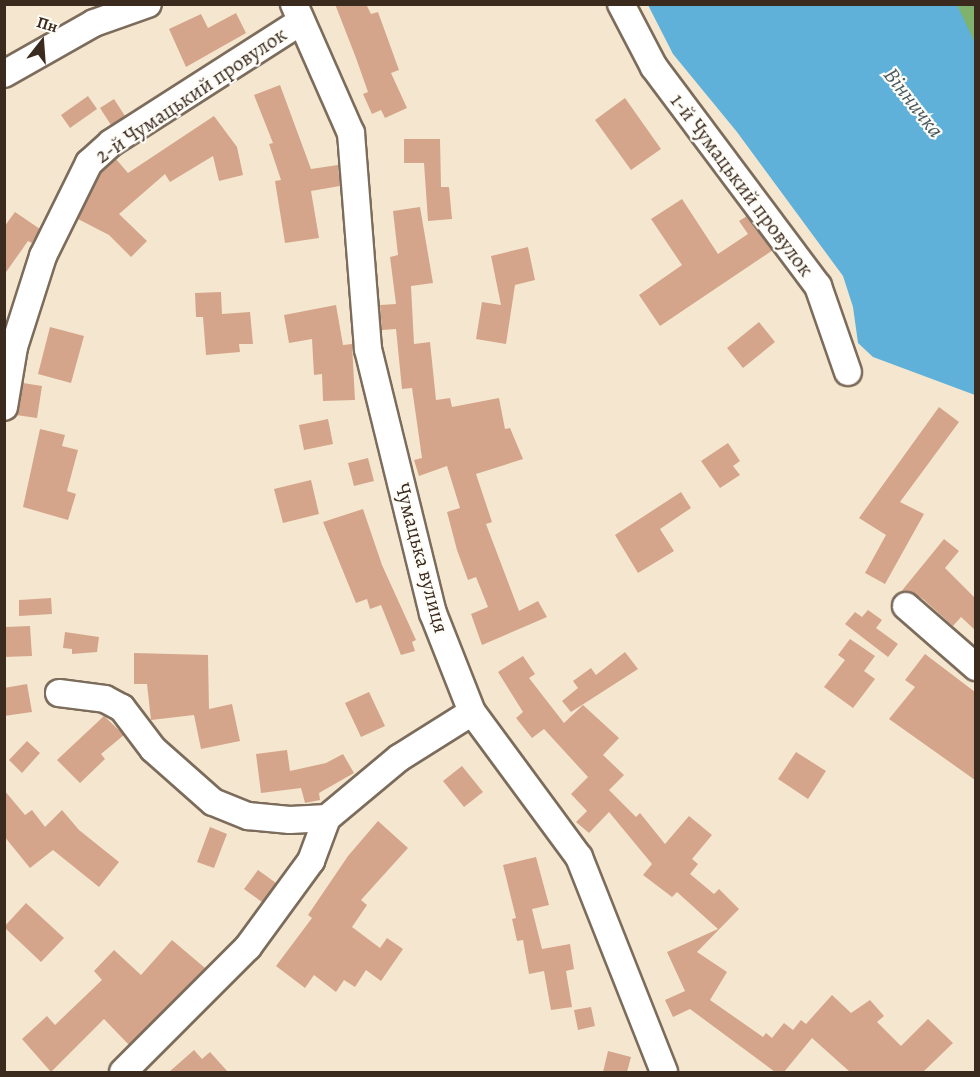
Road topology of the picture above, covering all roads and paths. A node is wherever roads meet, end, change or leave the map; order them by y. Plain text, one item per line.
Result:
1 (148, 4) edge
2 (621, 4) edge
3 (297, 13) edge
4 (4, 74) edge
5 (848, 372) dead end
6 (4, 407) edge
7 (906, 606) dead end
8 (975, 667) edge
9 (59, 693) dead end
10 (472, 712) junction
11 (327, 818) junction
12 (123, 1072) edge
13 (664, 1072) edge

1 - 4 street
2 - 5 street, 1-й Чумацький провулок
3 - 6 street, 2-й Чумацький провулок
3 - 10 street, Чумацька вулиця
7 - 8 street
9 - 11 street
10 - 11 street
10 - 13 street, Чумацька вулиця
11 - 12 street

